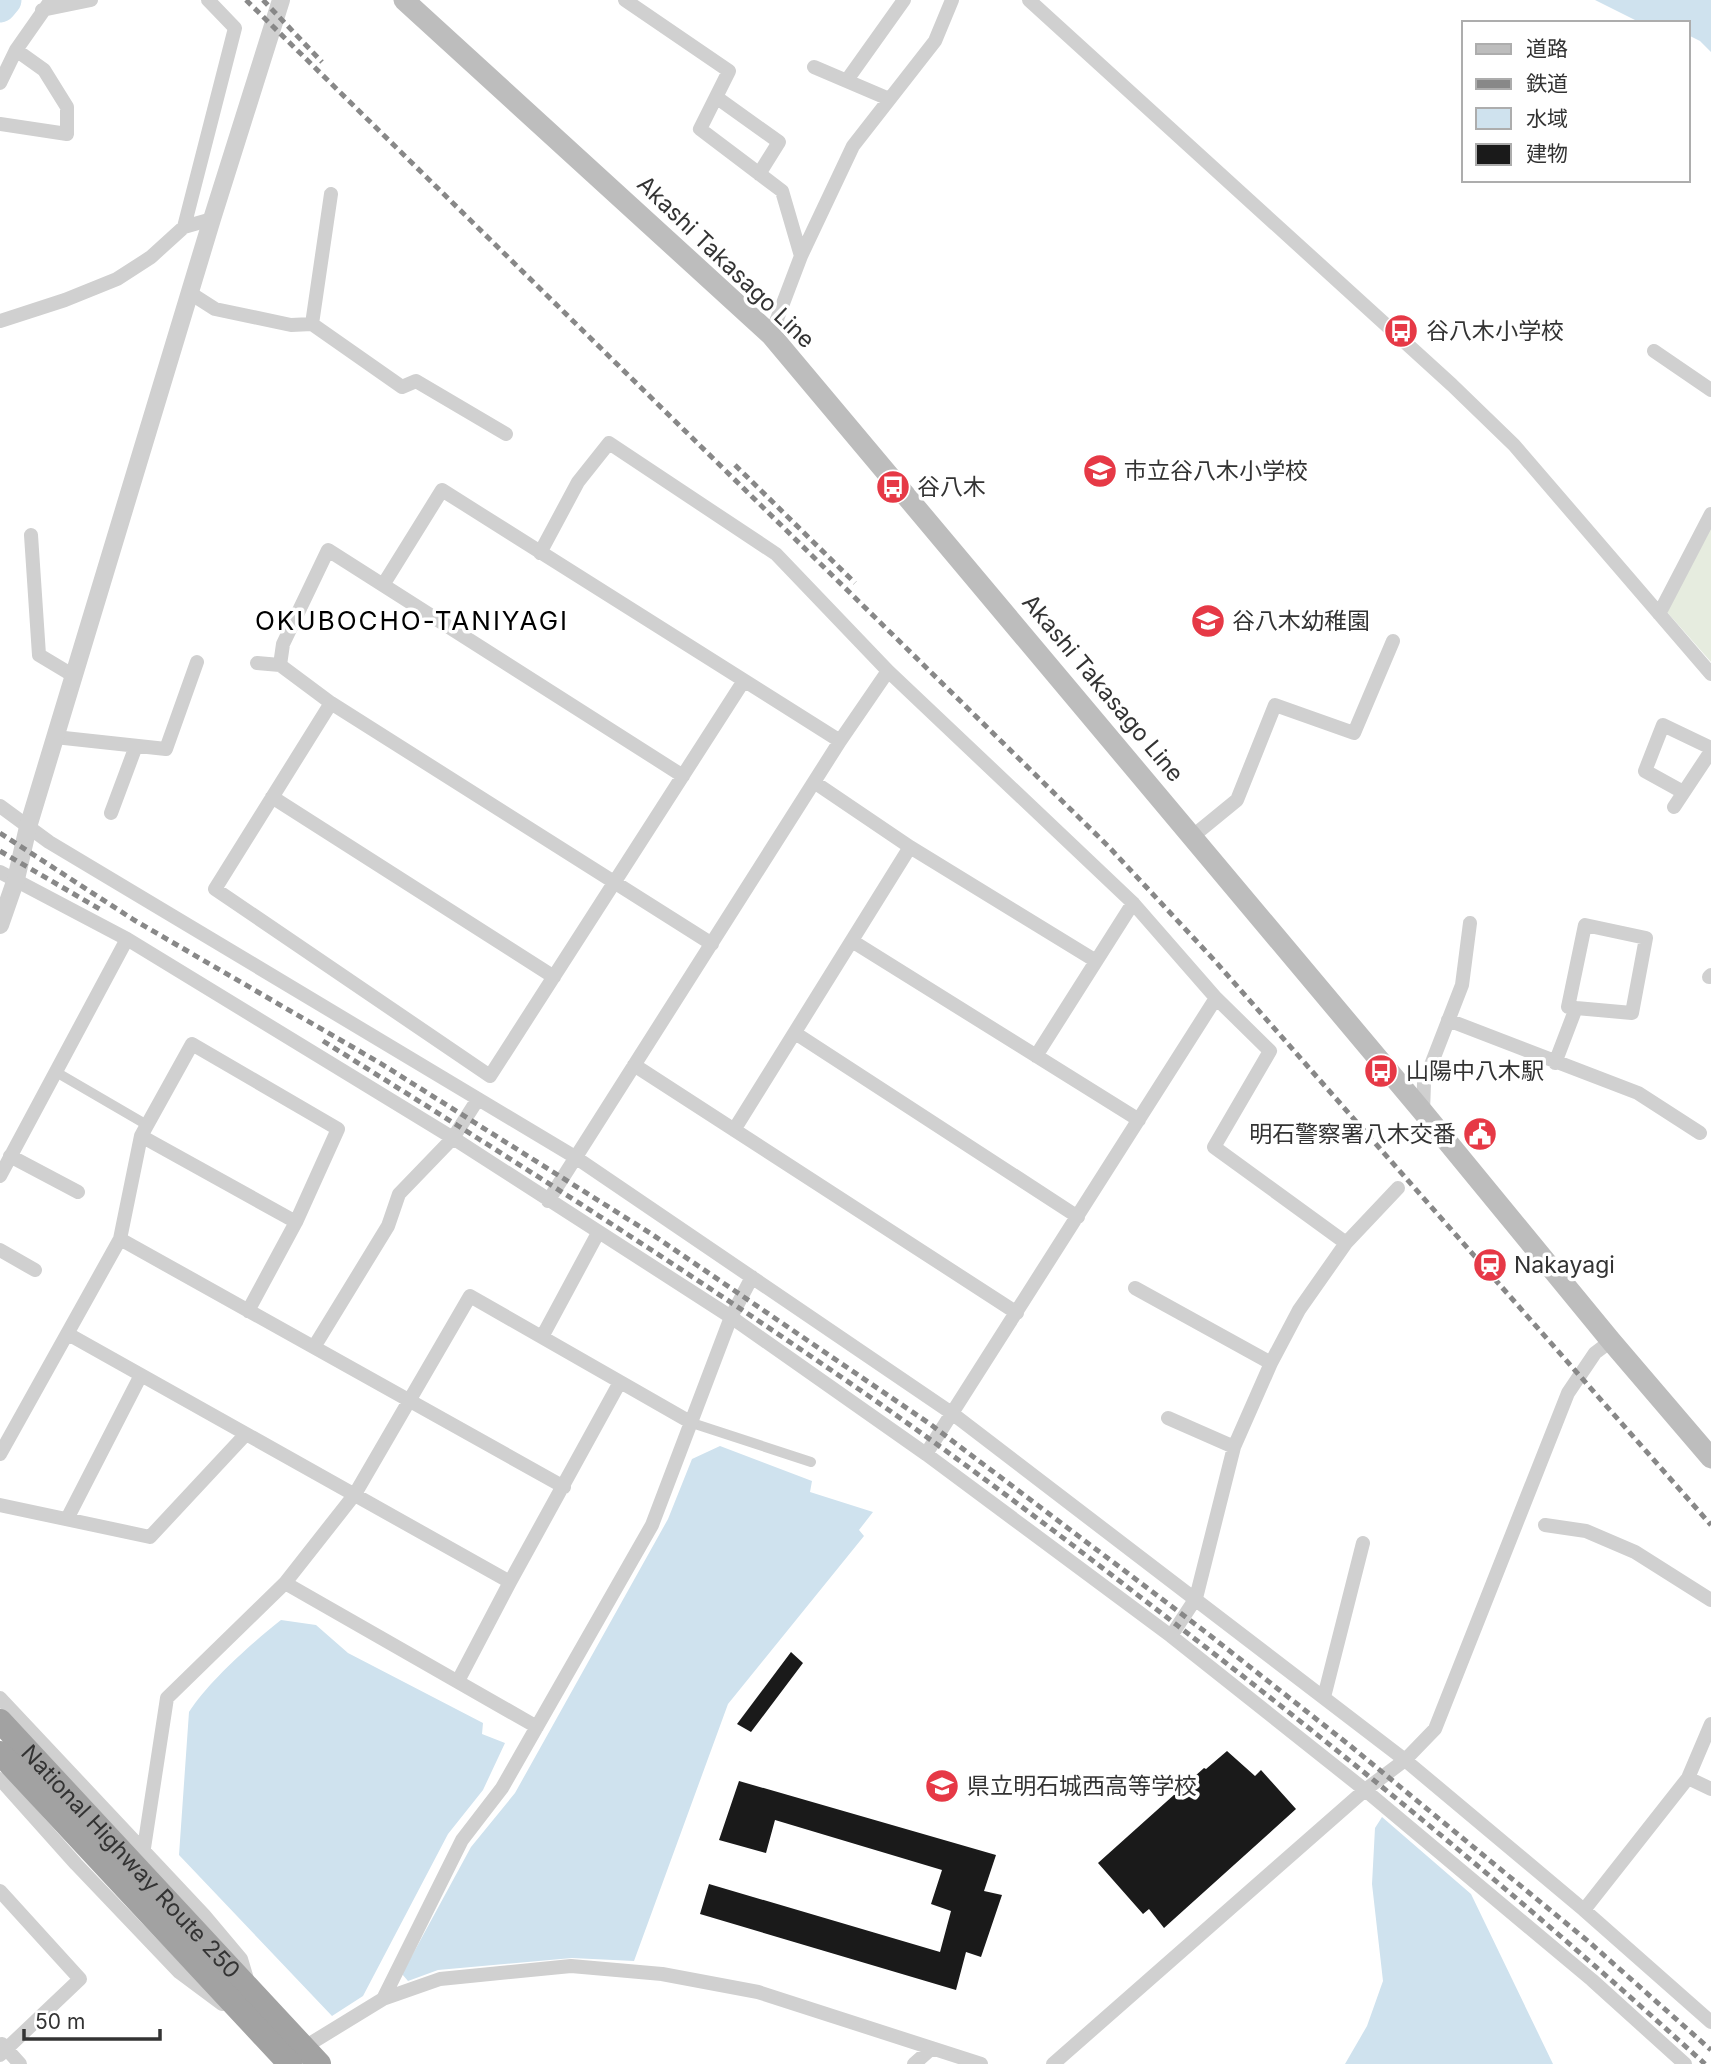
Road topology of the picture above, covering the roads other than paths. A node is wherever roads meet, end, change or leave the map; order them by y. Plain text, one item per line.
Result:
1 (91, 0) edge
2 (208, 0) edge
3 (281, 0) edge
4 (404, 0) edge
5 (625, 0) edge
6 (904, 0) edge
7 (953, 0) edge
8 (1029, 0) edge
9 (46, 5) edge
10 (16, 50) junction
11 (814, 68) dead end
12 (847, 80) junction
13 (0, 83) edge
14 (716, 97) junction
15 (889, 99) junction
16 (0, 124) edge
17 (759, 174) junction
18 (331, 194) dead end
19 (212, 219) junction
20 (184, 227) junction
21 (801, 256) junction
22 (190, 293) junction
23 (0, 321) edge
24 (312, 324) junction
25 (771, 335) junction
26 (1654, 351) dead end
27 (1711, 390) edge
28 (506, 434) dead end
29 (1711, 514) edge
30 (32, 536) dead end
31 (540, 553) junction
32 (383, 585) junction
33 (1659, 614) junction
34 (1393, 641) dead end
35 (197, 663) dead end
36 (257, 663) dead end
37 (280, 665) junction
38 (888, 671) junction
39 (1711, 674) edge
40 (74, 676) junction
41 (743, 682) junction
42 (331, 703) junction
43 (55, 737) junction
44 (840, 741) junction
45 (136, 746) junction
46 (1711, 749) edge
47 (683, 776) junction
48 (814, 782) junction
49 (1684, 792) junction
50 (272, 797) junction
51 (0, 806) edge
52 (1674, 807) dead end
53 (111, 813) dead end
54 (28, 827) junction
55 (1192, 836) junction
56 (910, 847) junction
57 (8, 875) edge
58 (615, 881) junction
59 (1133, 903) junction
60 (1471, 923) dead end
61 (0, 925) edge
62 (127, 940) junction
63 (852, 941) junction
64 (712, 944) junction
65 (1096, 961) junction
66 (554, 977) junction
67 (1216, 998) junction
68 (1576, 1008) junction
69 (1448, 1020) junction
70 (794, 1033) junction
71 (1036, 1056) junction
72 (1555, 1063) junction
73 (634, 1065) junction
74 (55, 1072) junction
75 (478, 1099) junction
76 (1423, 1111) junction
77 (1139, 1120) junction
78 (734, 1130) junction
79 (144, 1131) junction
80 (1700, 1133) dead end
81 (453, 1139) junction
82 (10, 1157) junction
83 (575, 1157) junction
84 (0, 1176) edge
85 (1398, 1188) dead end
86 (78, 1192) dead end
87 (548, 1201) junction
88 (1078, 1217) junction
89 (296, 1222) junction
90 (598, 1233) junction
91 (120, 1239) junction
92 (1346, 1243) junction
93 (0, 1250) edge
94 (34, 1270) dead end
95 (752, 1277) junction
96 (1135, 1289) dead end
97 (248, 1311) junction
98 (1017, 1313) junction
99 (731, 1317) junction
100 (68, 1334) junction
101 (542, 1337) junction
102 (1611, 1341) junction
103 (314, 1348) junction
104 (1271, 1363) junction
105 (141, 1375) junction
106 (620, 1382) junction
107 (409, 1401) junction
108 (953, 1414) junction
109 (1168, 1418) dead end
110 (692, 1423) junction
111 (246, 1434) junction
112 (1234, 1447) junction
113 (0, 1454) edge
114 (926, 1454) junction
115 (1711, 1458) edge
116 (811, 1462) dead end
117 (564, 1487) junction
118 (355, 1494) junction
119 (0, 1504) edge
120 (67, 1519) junction
121 (1545, 1525) dead end
122 (1363, 1543) dead end
123 (510, 1582) junction
124 (285, 1583) junction
125 (1196, 1598) junction
126 (1711, 1600) edge
127 (1171, 1636) junction
128 (458, 1681) junction
129 (1324, 1697) junction
130 (0, 1698) edge
131 (0, 1721) edge
132 (1711, 1724) edge
133 (537, 1727) junction
134 (0, 1753) edge
135 (1405, 1760) junction
136 (1688, 1778) junction
137 (0, 1779) edge
138 (1711, 1789) edge
139 (1365, 1790) junction
140 (144, 1848) junction
141 (0, 1891) edge
142 (1584, 1910) junction
143 (251, 1992) junction
144 (383, 1999) junction
145 (1711, 2022) edge
146 (259, 2033) junction
147 (932, 2048) junction
148 (2, 2049) edge
149 (295, 2060) edge
150 (19, 2064) edge
151 (914, 2064) edge
152 (981, 2064) edge
153 (1053, 2064) edge
154 (1685, 2064) edge

1 - 9 street
2 - 20 street
3 - 19 street
4 - 25 main road, Akashi Takasago Line
5 - 14 street
6 - 12 street
7 - 15 street
8 - 33 street
9 - 10 street
10 - 13 street
10 - 16 street
11 - 12 street
12 - 15 street
14 - 17 street
14 - 17 street
15 - 21 street
17 - 21 street
18 - 24 street
19 - 20 street
19 - 22 street
20 - 23 street
21 - 25 street
22 - 24 street
22 - 40 street
24 - 28 street
25 - 55 main road, Akashi Takasago Line
26 - 27 street
29 - 33 street
30 - 40 street
31 - 32 street
31 - 38 street
31 - 41 street
32 - 37 street
32 - 47 street
33 - 39 street
34 - 55 street
35 - 45 street
36 - 37 street
37 - 42 street
38 - 44 street
38 - 59 street
40 - 43 street
41 - 44 street
41 - 47 street
42 - 50 street
42 - 58 street
43 - 45 street
43 - 54 street
44 - 48 street
45 - 53 street
46 - 49 street
46 - 49 street
47 - 58 street
48 - 56 street
48 - 64 street
49 - 52 street
50 - 66 street
50 - 66 street
51 - 54 street
54 - 57 street
54 - 75 street
55 - 76 main road, Akashi Takasago Line
56 - 63 street
56 - 65 street
57 - 61 street
57 - 62 street
58 - 64 street
58 - 66 street
59 - 65 street
59 - 67 street
60 - 69 street
62 - 74 street
62 - 81 street
63 - 70 street
63 - 71 street
64 - 73 street
65 - 71 street
67 - 77 street
67 - 92 street
68 - 68 street
68 - 72 street
69 - 72 street
69 - 76 street
70 - 78 street
70 - 88 street
71 - 77 street
72 - 80 street
73 - 78 street
73 - 83 street
74 - 79 street
74 - 82 street
75 - 81 street
75 - 83 street
76 - 102 main road, Akashi Takasago Line
77 - 88 street
78 - 98 street
79 - 89 street
79 - 89 street
79 - 91 street
81 - 87 street
81 - 103 street
82 - 84 street
82 - 86 street
83 - 87 street
83 - 95 street
85 - 92 street
87 - 90 street
88 - 98 street
89 - 97 street
90 - 99 street
90 - 101 street
91 - 97 street
91 - 100 street
92 - 104 street
93 - 94 street
95 - 99 street
95 - 108 street
96 - 104 street
97 - 103 street
98 - 108 street
99 - 110 street
99 - 114 street
100 - 105 street
100 - 113 street
101 - 106 street
101 - 107 street
102 - 115 main road, Akashi Takasago Line
102 - 135 street
103 - 107 street
104 - 112 street
105 - 111 street
105 - 120 street
106 - 110 street
106 - 117 street
107 - 117 street
107 - 118 street
108 - 114 street
108 - 125 street
109 - 112 street
110 - 116 street
110 - 133 street
111 - 118 street
111 - 120 street
112 - 125 street
114 - 127 street
117 - 123 street
118 - 123 street
118 - 124 street
119 - 120 street
121 - 126 street
122 - 129 street
123 - 128 street
124 - 128 street
124 - 140 street
125 - 127 street
125 - 129 street
127 - 139 street
128 - 133 street
129 - 135 street
130 - 140 street
131 - 143 highway, National Highway Route 250
132 - 136 street
133 - 144 street
134 - 146 highway, National Highway Route 250
135 - 139 street
135 - 142 street
136 - 138 street
136 - 142 street
137 - 146 street
139 - 153 street
139 - 154 street
140 - 143 street
141 - 148 street
142 - 145 street
143 - 149 highway, National Highway Route 250
144 - 147 street
144 - 149 street
146 - 149 highway, National Highway Route 250
147 - 151 street
147 - 152 street
148 - 150 street

